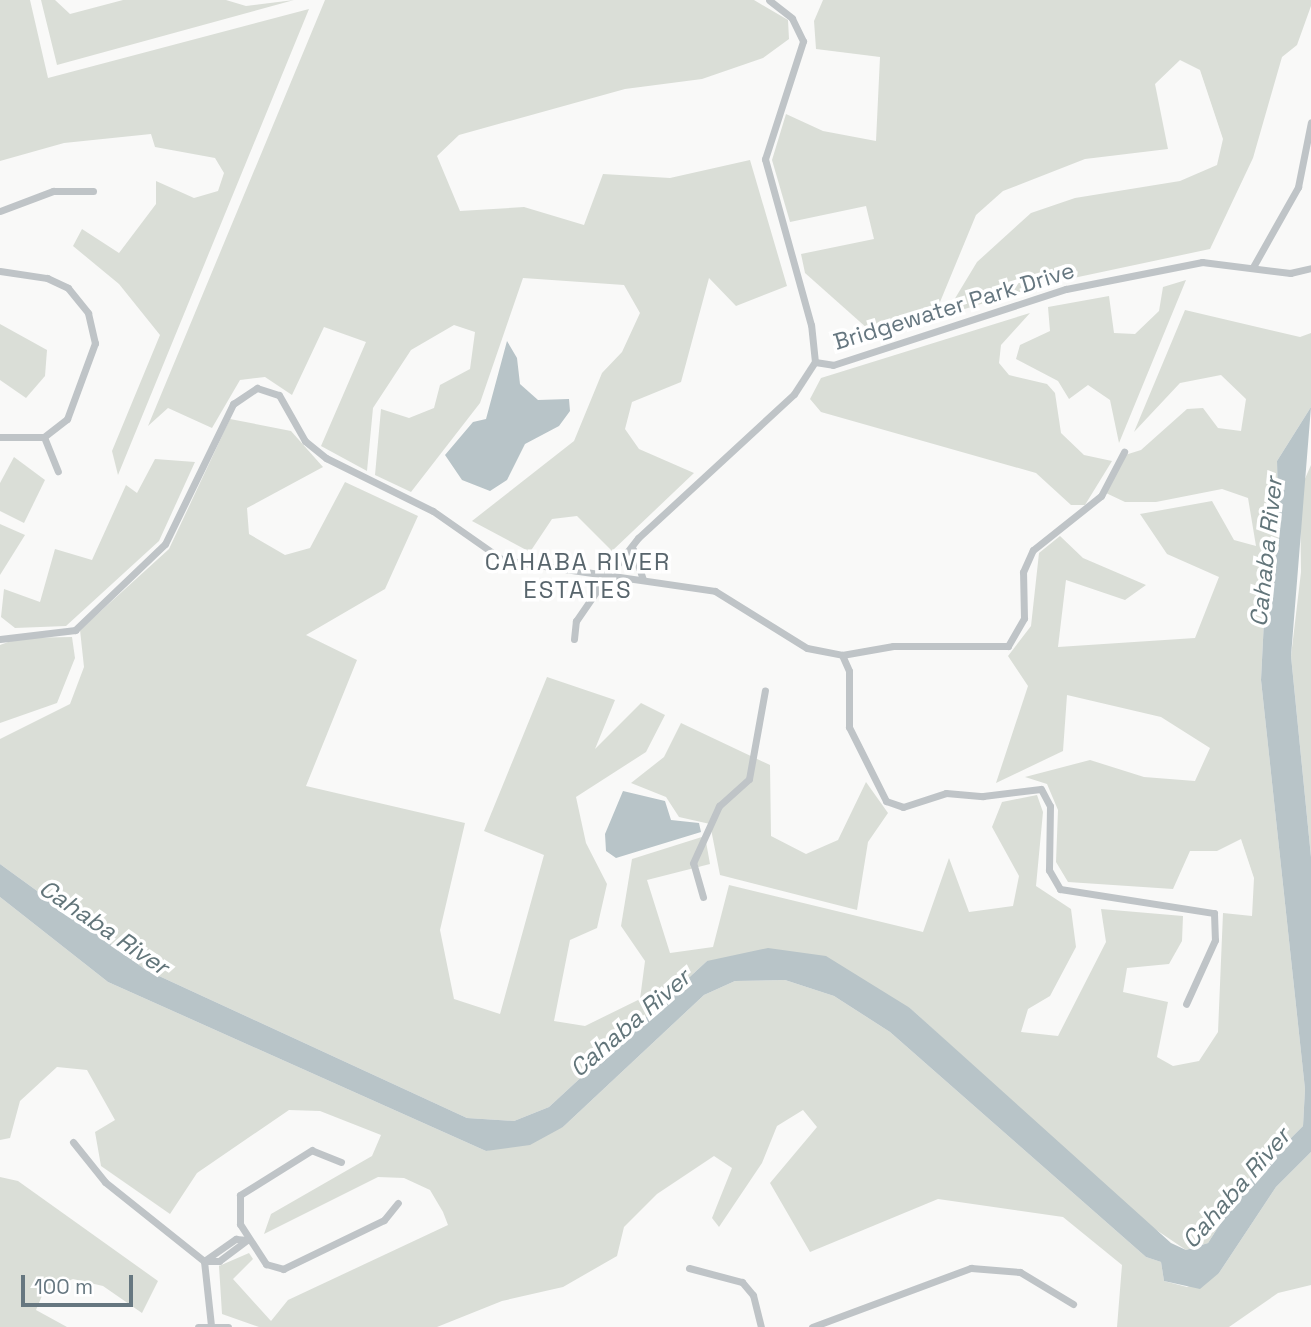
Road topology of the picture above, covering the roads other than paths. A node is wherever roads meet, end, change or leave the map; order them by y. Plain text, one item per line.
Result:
1 (769, 0) edge
2 (1311, 122) edge
3 (93, 191) dead end
4 (0, 211) edge
5 (1253, 267) junction
6 (1311, 268) edge
7 (0, 271) edge
8 (815, 362) junction
9 (44, 436) junction
10 (0, 437) edge
11 (1124, 452) dead end
12 (58, 471) dead end
13 (633, 546) junction
14 (610, 574) junction
15 (644, 579) junction
16 (0, 639) edge
17 (574, 639) dead end
18 (842, 655) junction
19 (765, 690) dead end
20 (703, 897) dead end
21 (1186, 1004) dead end
22 (73, 1142) dead end
23 (341, 1162) dead end
24 (398, 1203) dead end
25 (247, 1240) junction
26 (204, 1261) junction
27 (689, 1268) dead end
28 (1073, 1304) dead end
29 (211, 1325) junction
30 (198, 1327) edge
31 (228, 1327) edge
32 (761, 1327) edge
33 (812, 1327) edge

1 - 8 street
2 - 5 street
3 - 4 street
5 - 6 street, Bridgewater Park Drive
5 - 8 street, Bridgewater Park Drive
7 - 9 street
8 - 13 street
9 - 10 street
9 - 12 street
11 - 18 street
13 - 14 street
13 - 15 street
14 - 15 street
14 - 16 street
14 - 17 street
15 - 18 street
18 - 21 street
19 - 20 street
22 - 26 street
23 - 25 street
24 - 25 street
25 - 26 street
26 - 29 street
27 - 32 street
28 - 33 street
29 - 30 street
29 - 31 street

